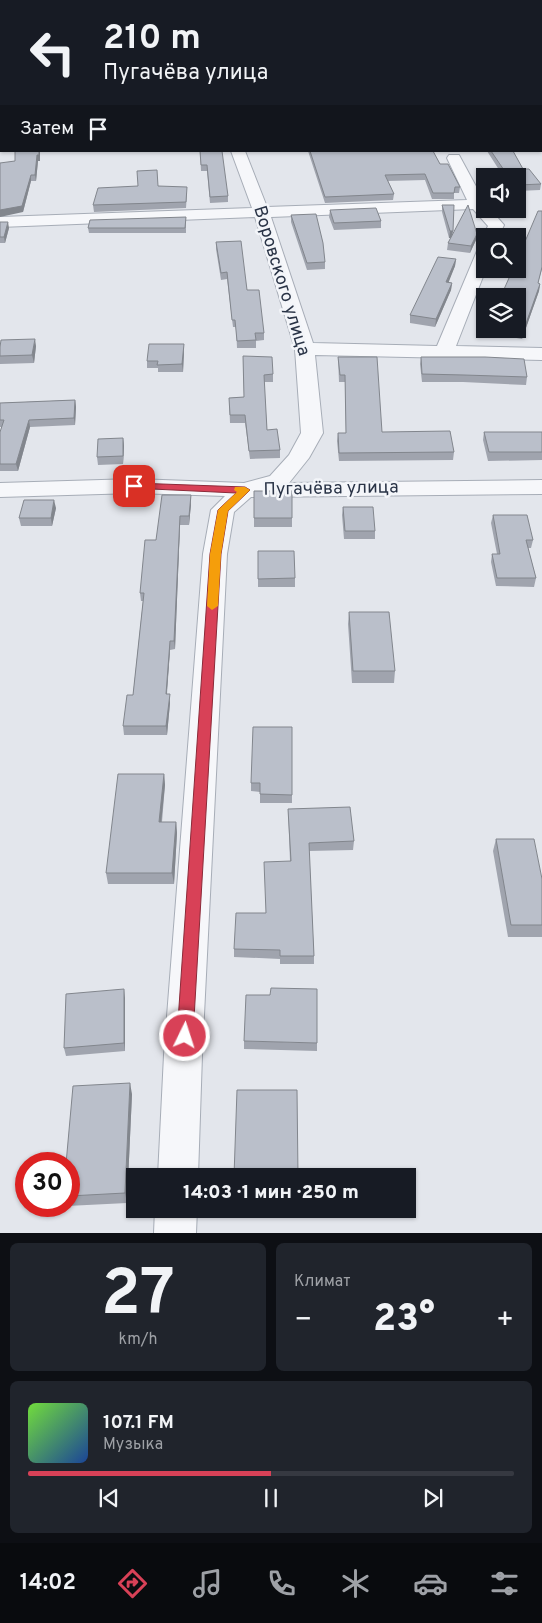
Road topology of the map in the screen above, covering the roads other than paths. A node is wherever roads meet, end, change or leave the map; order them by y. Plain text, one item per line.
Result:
1 (238, 152) edge
2 (454, 158) dead end
3 (476, 202) edge
4 (476, 204) edge
5 (261, 211) junction
6 (490, 218) edge
7 (0, 222) edge
8 (495, 228) edge
9 (476, 273) edge
10 (305, 349) junction
11 (444, 353) junction
12 (542, 354) edge
13 (542, 487) edge
14 (0, 490) edge
15 (245, 490) junction
16 (178, 1168) edge
17 (176, 1218) edge
18 (175, 1233) edge

1 - 5 street, Воровского улица
2 - 3 street
4 - 5 street
5 - 7 street
5 - 10 street, Воровского улица
6 - 8 street
9 - 11 street
10 - 11 street
10 - 15 street, Воровского улица
11 - 12 street
13 - 15 street, Пугачёва улица
14 - 15 street, Пугачёва улица
15 - 16 street, Воровского улица
17 - 18 street

